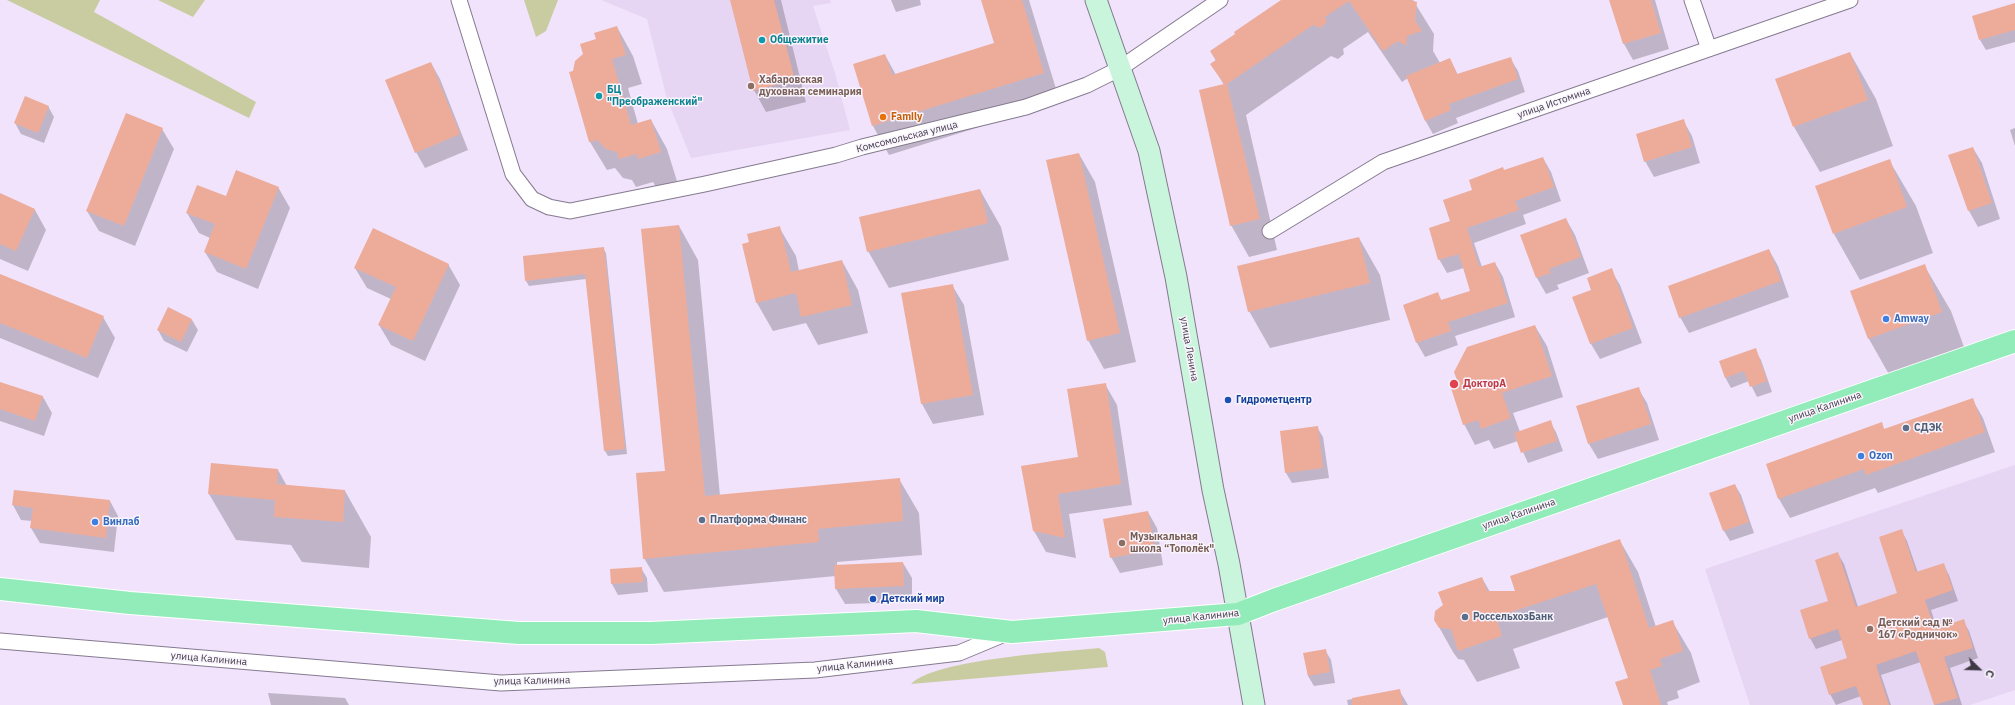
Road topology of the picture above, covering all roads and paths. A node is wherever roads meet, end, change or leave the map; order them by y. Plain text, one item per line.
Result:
1 (459, 0) edge
2 (1096, 0) edge
3 (1220, 0) edge
4 (1692, 0) edge
5 (1850, 0) edge
6 (1709, 49) junction
7 (1119, 69) junction
8 (1270, 231) dead end
9 (2015, 341) edge
10 (0, 589) edge
11 (1238, 614) junction
12 (1012, 632) junction
13 (0, 641) edge
14 (1254, 705) edge

1 - 7 street, Комсомольская улица
2 - 7 main road, улица Ленина
3 - 7 street, Комсомольская улица
4 - 6 street
5 - 6 street, улица Истомина
6 - 8 street, улица Истомина
7 - 11 main road, улица Ленина
9 - 11 main road, улица Калинина
10 - 12 main road, улица Калинина
11 - 12 main road, улица Калинина
11 - 14 main road, улица Ленина
12 - 13 street, улица Калинина

